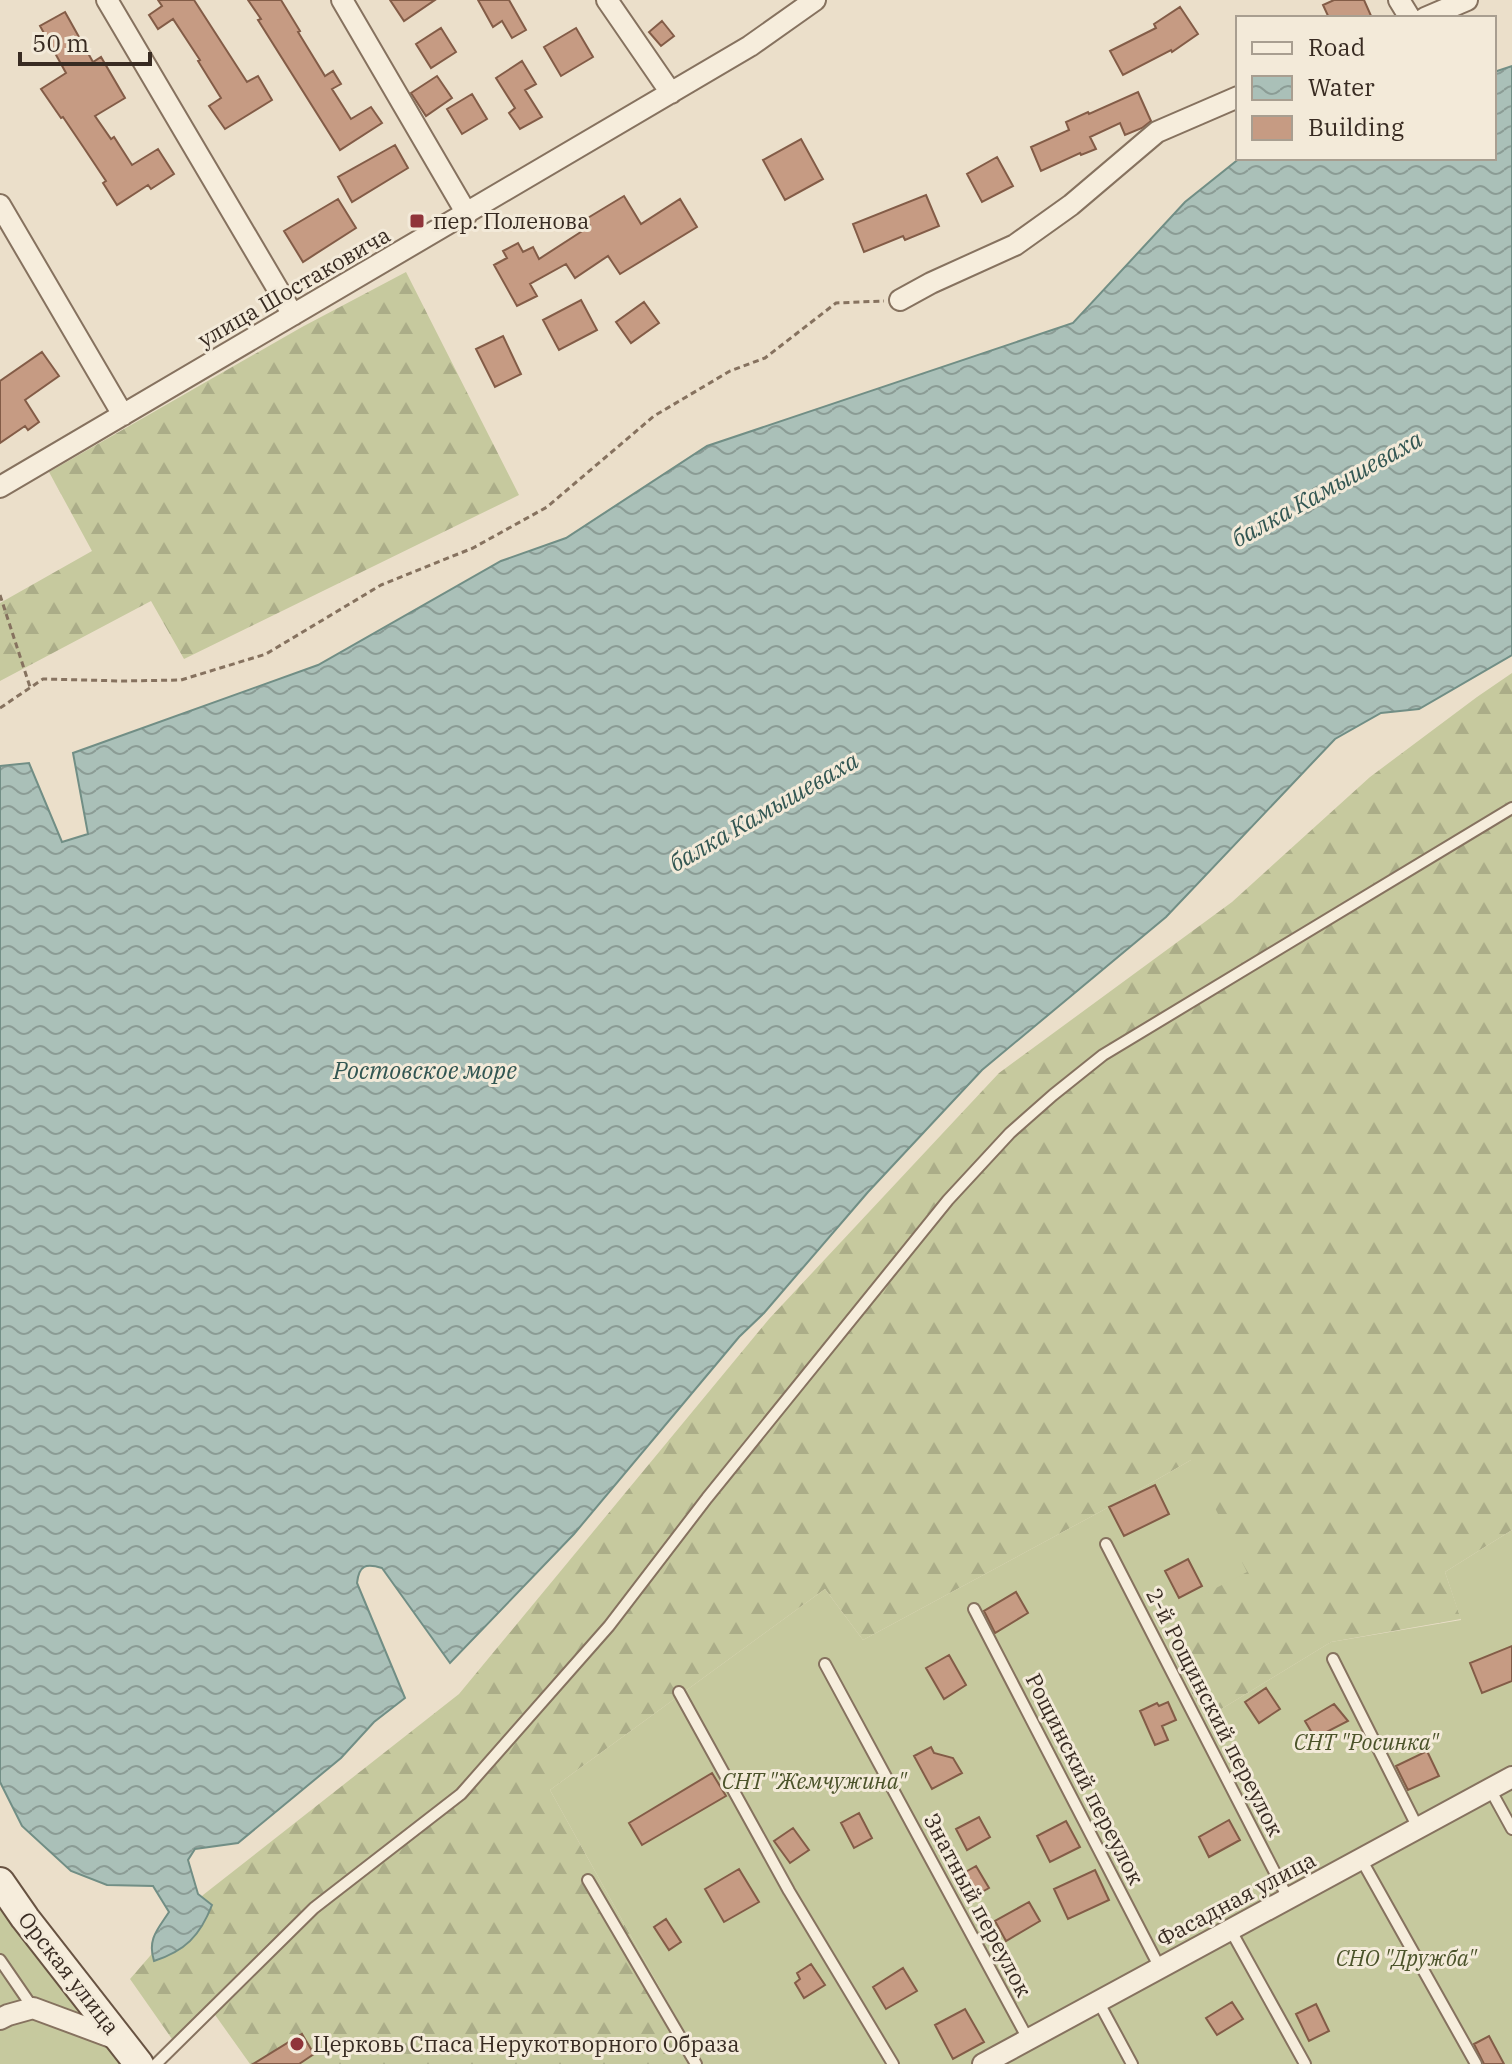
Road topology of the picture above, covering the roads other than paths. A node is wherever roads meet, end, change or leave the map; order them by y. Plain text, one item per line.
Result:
1 (107, 0) edge
2 (342, 0) edge
3 (607, 0) edge
4 (815, 0) edge
5 (1467, 0) edge
6 (1430, 16) edge
7 (671, 93) junction
8 (1236, 98) edge
9 (2, 211) edge
10 (467, 214) junction
11 (900, 300) road end
12 (293, 315) junction
13 (123, 415) junction
14 (0, 487) edge
15 (1512, 808) edge
16 (1106, 1544) dead end
17 (974, 1609) dead end
18 (1333, 1659) dead end
19 (825, 1664) dead end
20 (679, 1692) dead end
21 (1512, 1777) edge
22 (1490, 1789) junction
23 (1418, 1828) junction
24 (1512, 1829) edge
25 (1361, 1859) junction
26 (588, 1880) dead end
27 (0, 1882) edge
28 (1288, 1898) junction
29 (1230, 1929) junction
30 (0, 1960) edge
31 (1160, 1968) junction
32 (1098, 2001) junction
33 (33, 2008) junction
34 (0, 2019) edge
35 (1028, 2039) junction
36 (122, 2041) junction
37 (997, 2061) edge
38 (139, 2064) edge
39 (156, 2064) edge
40 (696, 2064) edge
41 (893, 2064) edge
42 (1132, 2064) edge
43 (1305, 2064) edge
44 (1476, 2064) edge

1 - 12 street
2 - 10 street
3 - 7 street
4 - 7 street, улица Шостаковича
5 - 6 street
7 - 10 street, улица Шостаковича
8 - 11 street
9 - 13 street
10 - 12 street, улица Шостаковича
12 - 13 street, улица Шостаковича
13 - 14 street, улица Шостаковича
15 - 39 lane
16 - 28 lane, 2-й Рощинский переулок
17 - 31 lane, Рощинский переулок
18 - 23 lane
19 - 35 lane, Знатный переулок
20 - 41 lane
21 - 22 street, Фасадная улица
22 - 23 street, Фасадная улица
22 - 24 lane
23 - 25 street, Фасадная улица
25 - 28 street, Фасадная улица
25 - 44 lane
26 - 40 lane
27 - 36 main road, Орская улица
28 - 29 street, Фасадная улица
29 - 31 street, Фасадная улица
29 - 43 lane
30 - 33 lane
31 - 32 street, Фасадная улица
32 - 35 street, Фасадная улица
32 - 42 lane
33 - 34 street
33 - 36 street
35 - 37 street, Фасадная улица
36 - 38 main road, Орская улица

